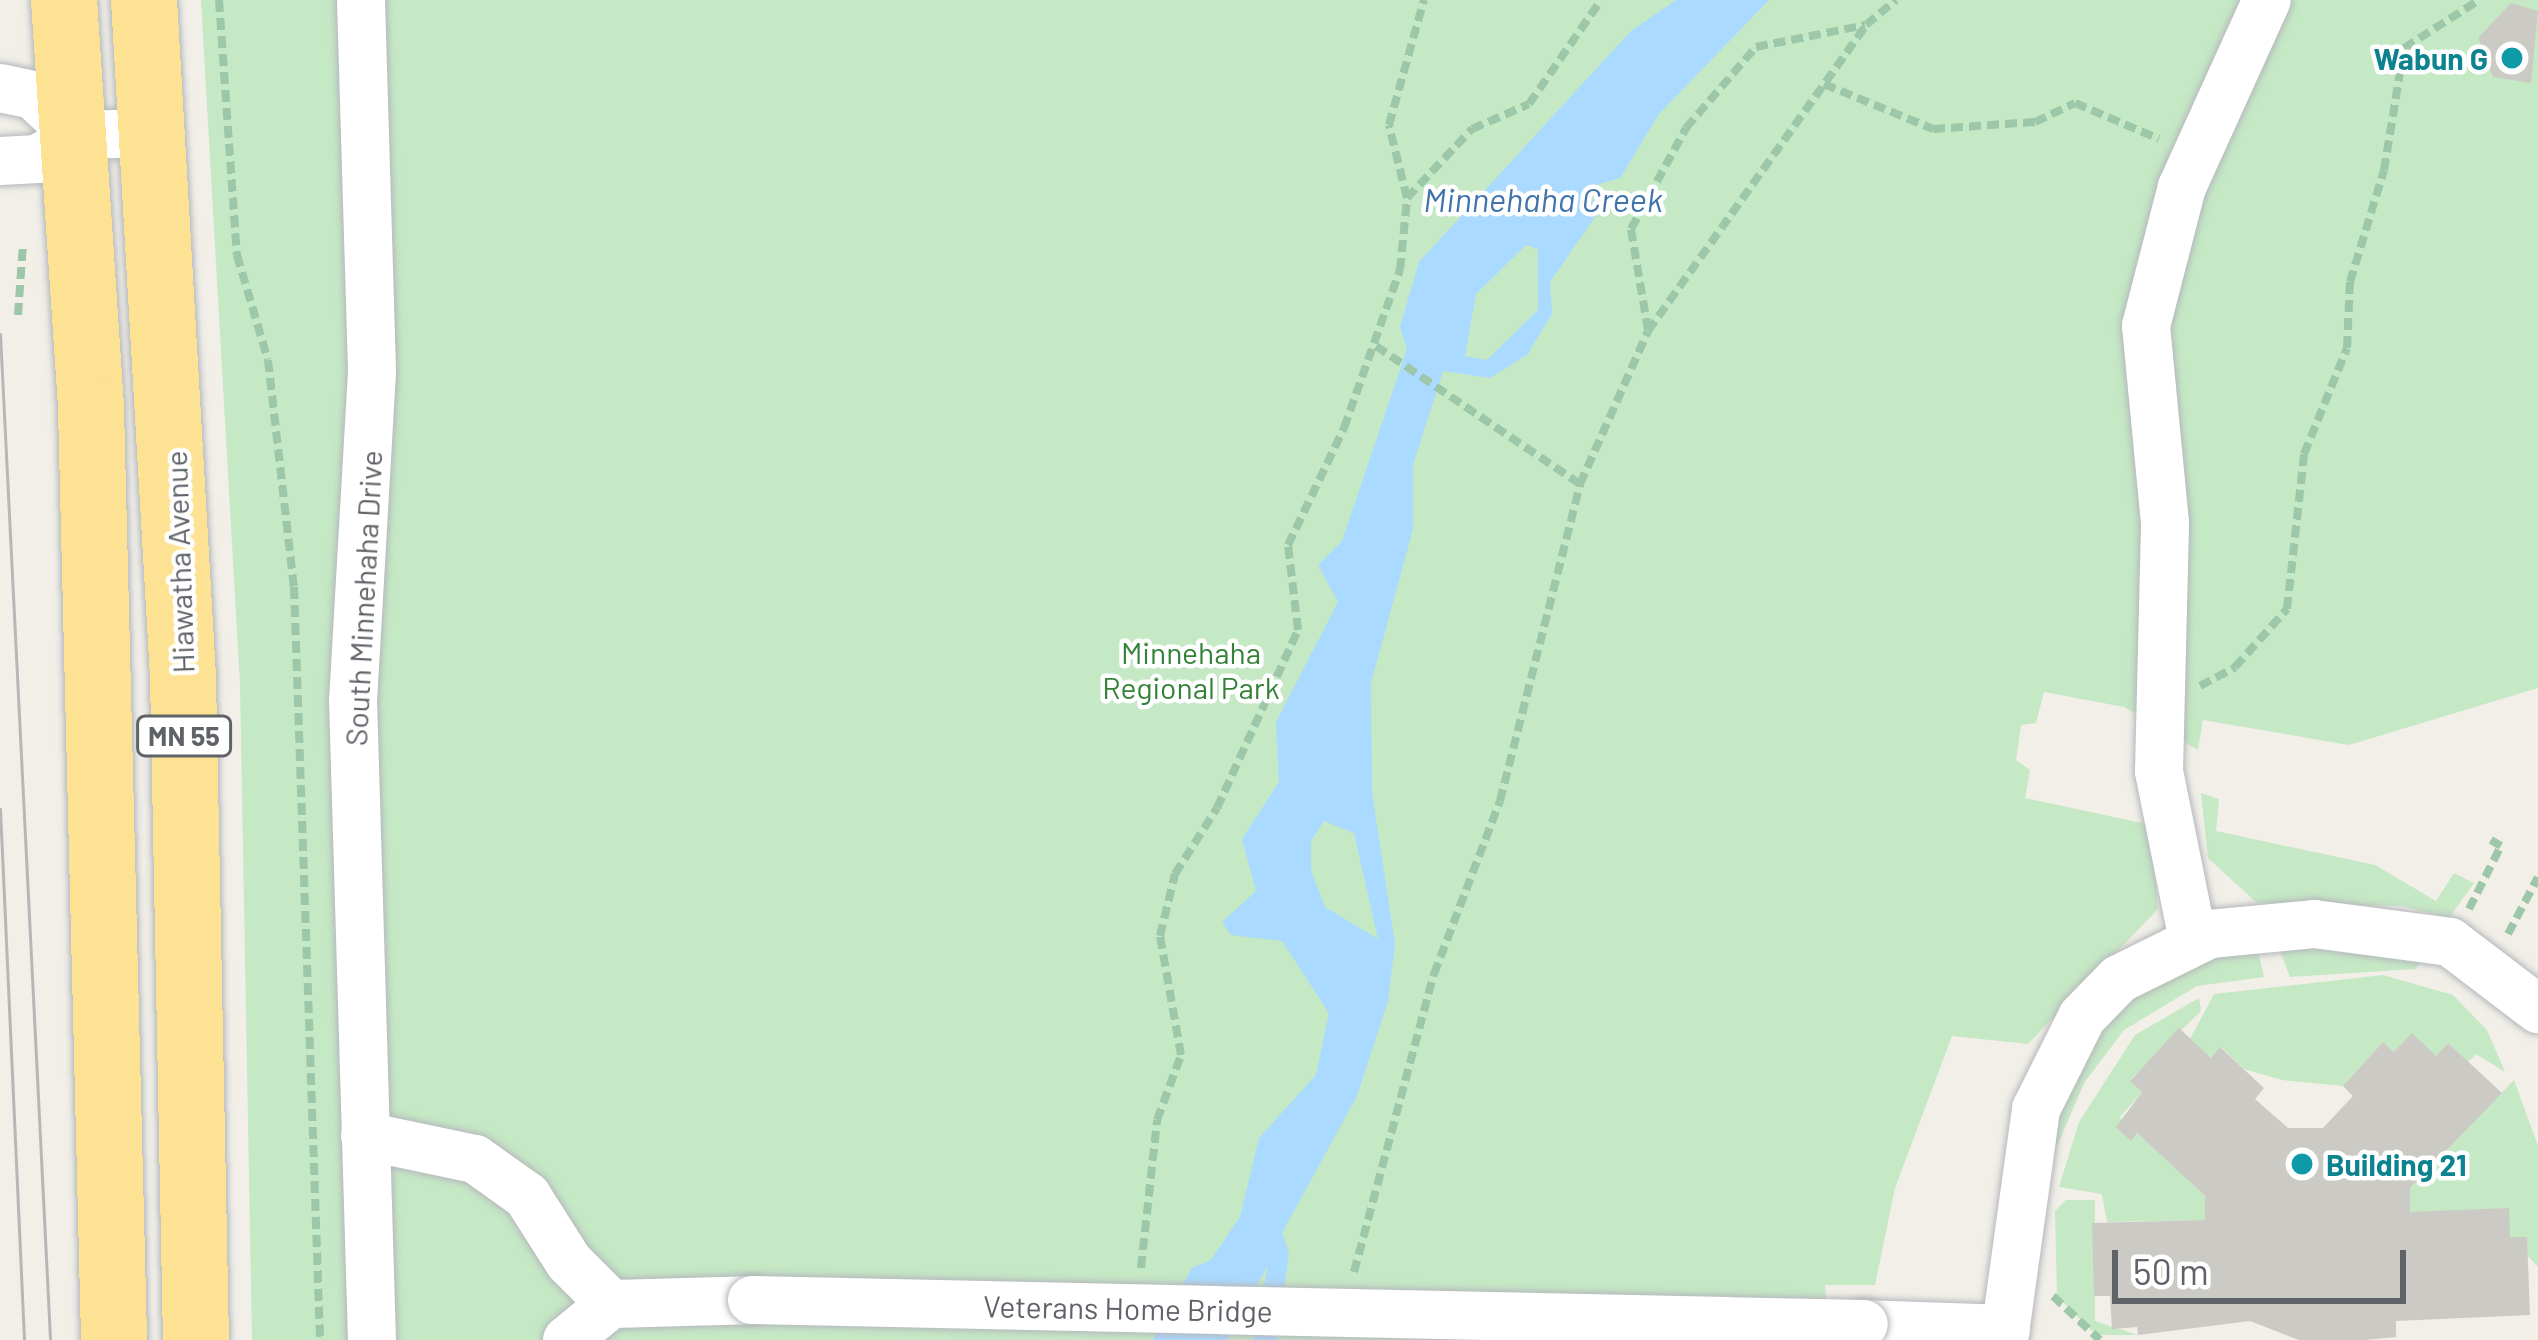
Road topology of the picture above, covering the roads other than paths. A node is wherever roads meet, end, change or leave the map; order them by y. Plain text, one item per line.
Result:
1 (64, 0) edge
2 (144, 0) edge
3 (362, 0) edge
4 (2267, 0) edge
5 (0, 88) edge
6 (153, 133) junction
7 (76, 135) junction
8 (0, 161) edge
9 (2194, 940) junction
10 (2538, 1009) edge
11 (365, 1136) junction
12 (611, 1304) junction
13 (2005, 1335) edge
14 (114, 1340) edge
15 (196, 1340) edge
16 (372, 1340) edge
17 (567, 1340) edge

1 - 7 highway, MN 55
2 - 6 highway, Hiawatha Avenue / MN 55
3 - 11 street, South Minnehaha Drive
4 - 9 street
5 - 7 street
6 - 7 street
6 - 15 highway, Hiawatha Avenue / MN 55
7 - 8 street
7 - 14 highway, MN 55
9 - 10 street
9 - 13 street
11 - 12 street
11 - 16 street, South Minnehaha Drive
12 - 13 street, Veterans Home Bridge, bridge
12 - 17 street

